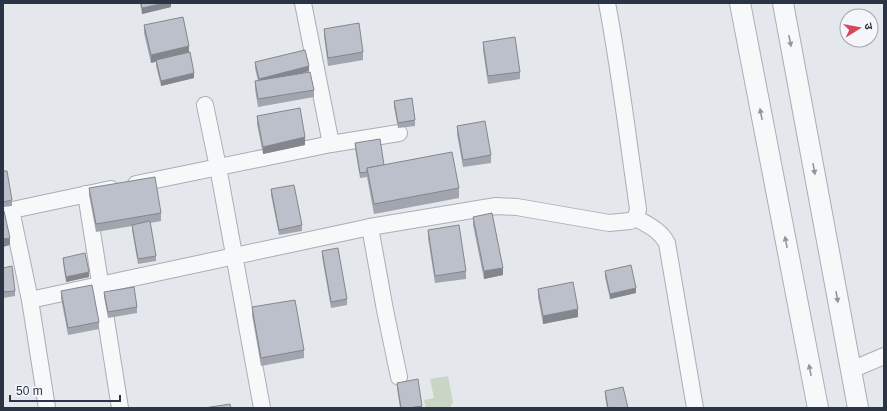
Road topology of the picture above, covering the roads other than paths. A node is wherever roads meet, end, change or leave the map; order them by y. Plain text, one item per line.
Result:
1 (303, 3) edge
2 (607, 3) edge
3 (740, 3) edge
4 (783, 3) edge
5 (205, 105) dead end
6 (398, 133) dead end
7 (331, 144) junction
8 (218, 167) junction
9 (86, 194) junction
10 (7, 211) edge
11 (636, 218) junction
12 (370, 227) junction
13 (234, 257) junction
14 (99, 284) junction
15 (30, 300) junction
16 (884, 356) edge
17 (851, 370) junction
18 (400, 377) dead end
19 (47, 408) edge
20 (120, 408) edge
21 (262, 408) edge
22 (695, 408) edge
23 (818, 408) edge
24 (858, 408) edge

1 - 7 street
2 - 11 street
23 -> 3 street
4 -> 17 street
5 - 8 street
6 - 7 street
7 - 8 street
8 - 9 street
8 - 13 street
9 - 10 street
9 - 14 street
10 - 15 street
11 - 12 street
11 - 22 street
12 - 13 street
12 - 18 street
13 - 14 street
13 - 21 street
14 - 15 street
14 - 20 street
15 - 19 street
16 - 17 street
17 - 24 street

